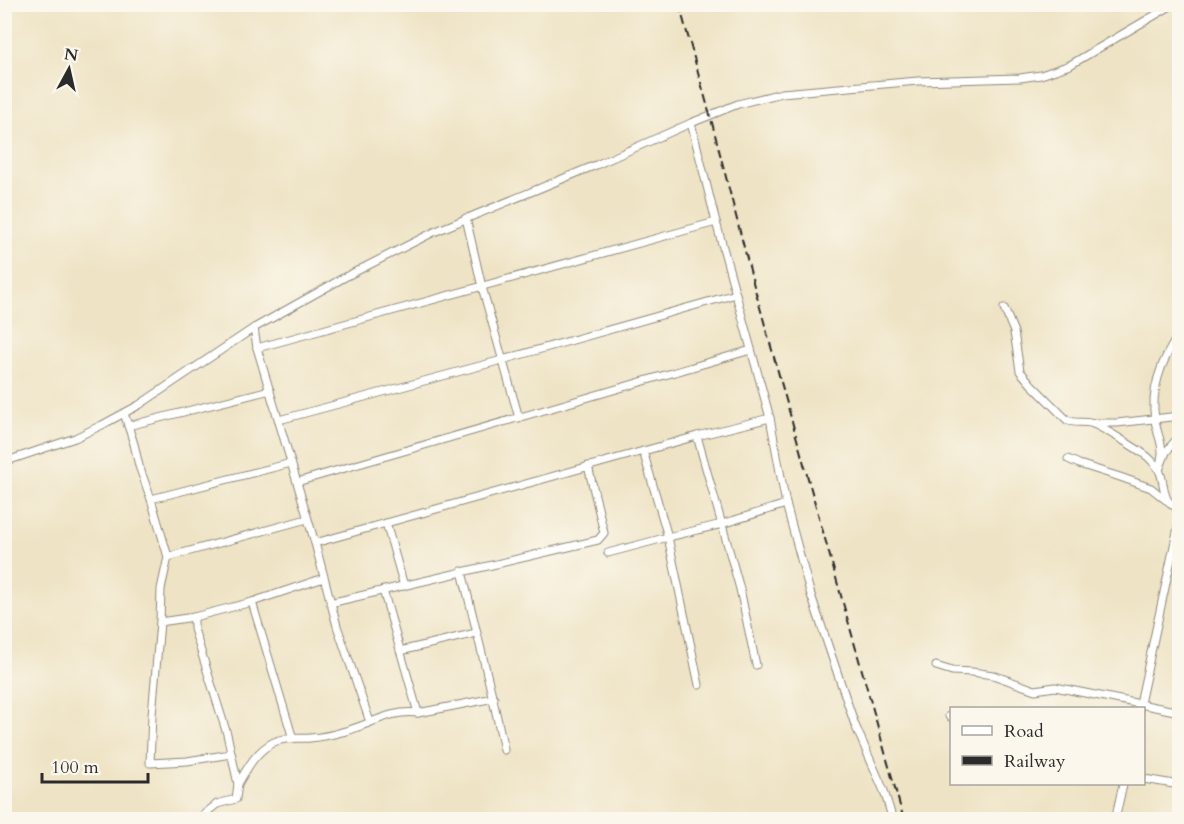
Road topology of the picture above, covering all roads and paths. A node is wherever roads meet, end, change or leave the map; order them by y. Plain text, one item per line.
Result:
1 (1174, 4) edge
2 (691, 123) junction
3 (465, 218) junction
4 (716, 222) junction
5 (482, 287) junction
6 (736, 294) junction
7 (1004, 308) dead end
8 (254, 328) junction
9 (1179, 333) edge
10 (257, 348) junction
11 (751, 350) junction
12 (502, 360) junction
13 (270, 390) junction
14 (124, 413) junction
15 (1179, 416) edge
16 (519, 418) junction
17 (770, 418) junction
18 (1154, 419) junction
19 (279, 420) junction
20 (1092, 423) junction
21 (128, 426) junction
22 (1179, 435) edge
23 (697, 436) junction
24 (643, 451) junction
25 (1068, 459) dead end
26 (4, 462) edge
27 (291, 463) junction
28 (588, 466) junction
29 (1159, 470) junction
30 (297, 482) junction
31 (151, 499) junction
32 (1168, 502) junction
33 (786, 504) junction
34 (1179, 508) edge
35 (1179, 518) edge
36 (308, 519) junction
37 (386, 523) junction
38 (722, 524) junction
39 (668, 537) junction
40 (315, 543) junction
41 (608, 553) dead end
42 (168, 557) junction
43 (462, 571) junction
44 (324, 578) junction
45 (404, 586) junction
46 (383, 590) junction
47 (252, 602) junction
48 (330, 603) junction
49 (194, 616) junction
50 (160, 622) junction
51 (476, 633) junction
52 (400, 651) junction
53 (756, 665) dead end
54 (936, 666) dead end
55 (699, 685) dead end
56 (494, 698) junction
57 (1140, 707) edge
58 (1145, 708) edge
59 (1179, 712) edge
60 (418, 713) junction
61 (370, 722) junction
62 (293, 739) junction
63 (504, 750) dead end
64 (231, 754) junction
65 (1145, 779) edge
66 (238, 784) junction
67 (1123, 785) edge
68 (1179, 785) edge
69 (197, 819) edge
70 (893, 819) edge
71 (1115, 819) edge

1 - 2 street
2 - 3 street
2 - 4 street
3 - 5 street
3 - 8 street
4 - 5 street
4 - 6 street
5 - 10 street
5 - 12 street
6 - 11 street
6 - 12 street
7 - 20 street
8 - 10 street
8 - 14 street
9 - 18 street
10 - 13 street
11 - 16 street
11 - 17 street
12 - 16 street
12 - 19 street
13 - 19 street
13 - 21 street
14 - 21 street
14 - 26 street
15 - 18 street
16 - 30 street
17 - 23 street
17 - 33 street
18 - 20 street
18 - 29 street
19 - 27 street
20 - 29 street
21 - 31 street
22 - 29 street
23 - 24 street
23 - 38 street
24 - 28 street
24 - 39 street
25 - 32 street
27 - 30 street
27 - 31 street
28 - 37 street
28 - 43 street
29 - 32 street
30 - 36 street
31 - 42 street
32 - 34 street
33 - 38 street
33 - 70 street
35 - 57 street
36 - 40 street
36 - 42 street
37 - 40 street
37 - 45 street
38 - 39 street
38 - 53 street
39 - 41 street
39 - 55 street
40 - 44 street
42 - 50 street
43 - 45 street
43 - 51 street
44 - 47 street
44 - 48 street
45 - 46 street
46 - 48 street
46 - 52 street
47 - 49 street
47 - 62 street
48 - 61 street
49 - 50 street
49 - 64 street
50 - 64 street
51 - 52 street
51 - 56 street
52 - 60 street
54 - 57 street
56 - 60 street
56 - 63 street
58 - 59 street
60 - 61 street
61 - 62 street
62 - 66 street
64 - 66 street
65 - 68 street
66 - 69 street
67 - 71 street

